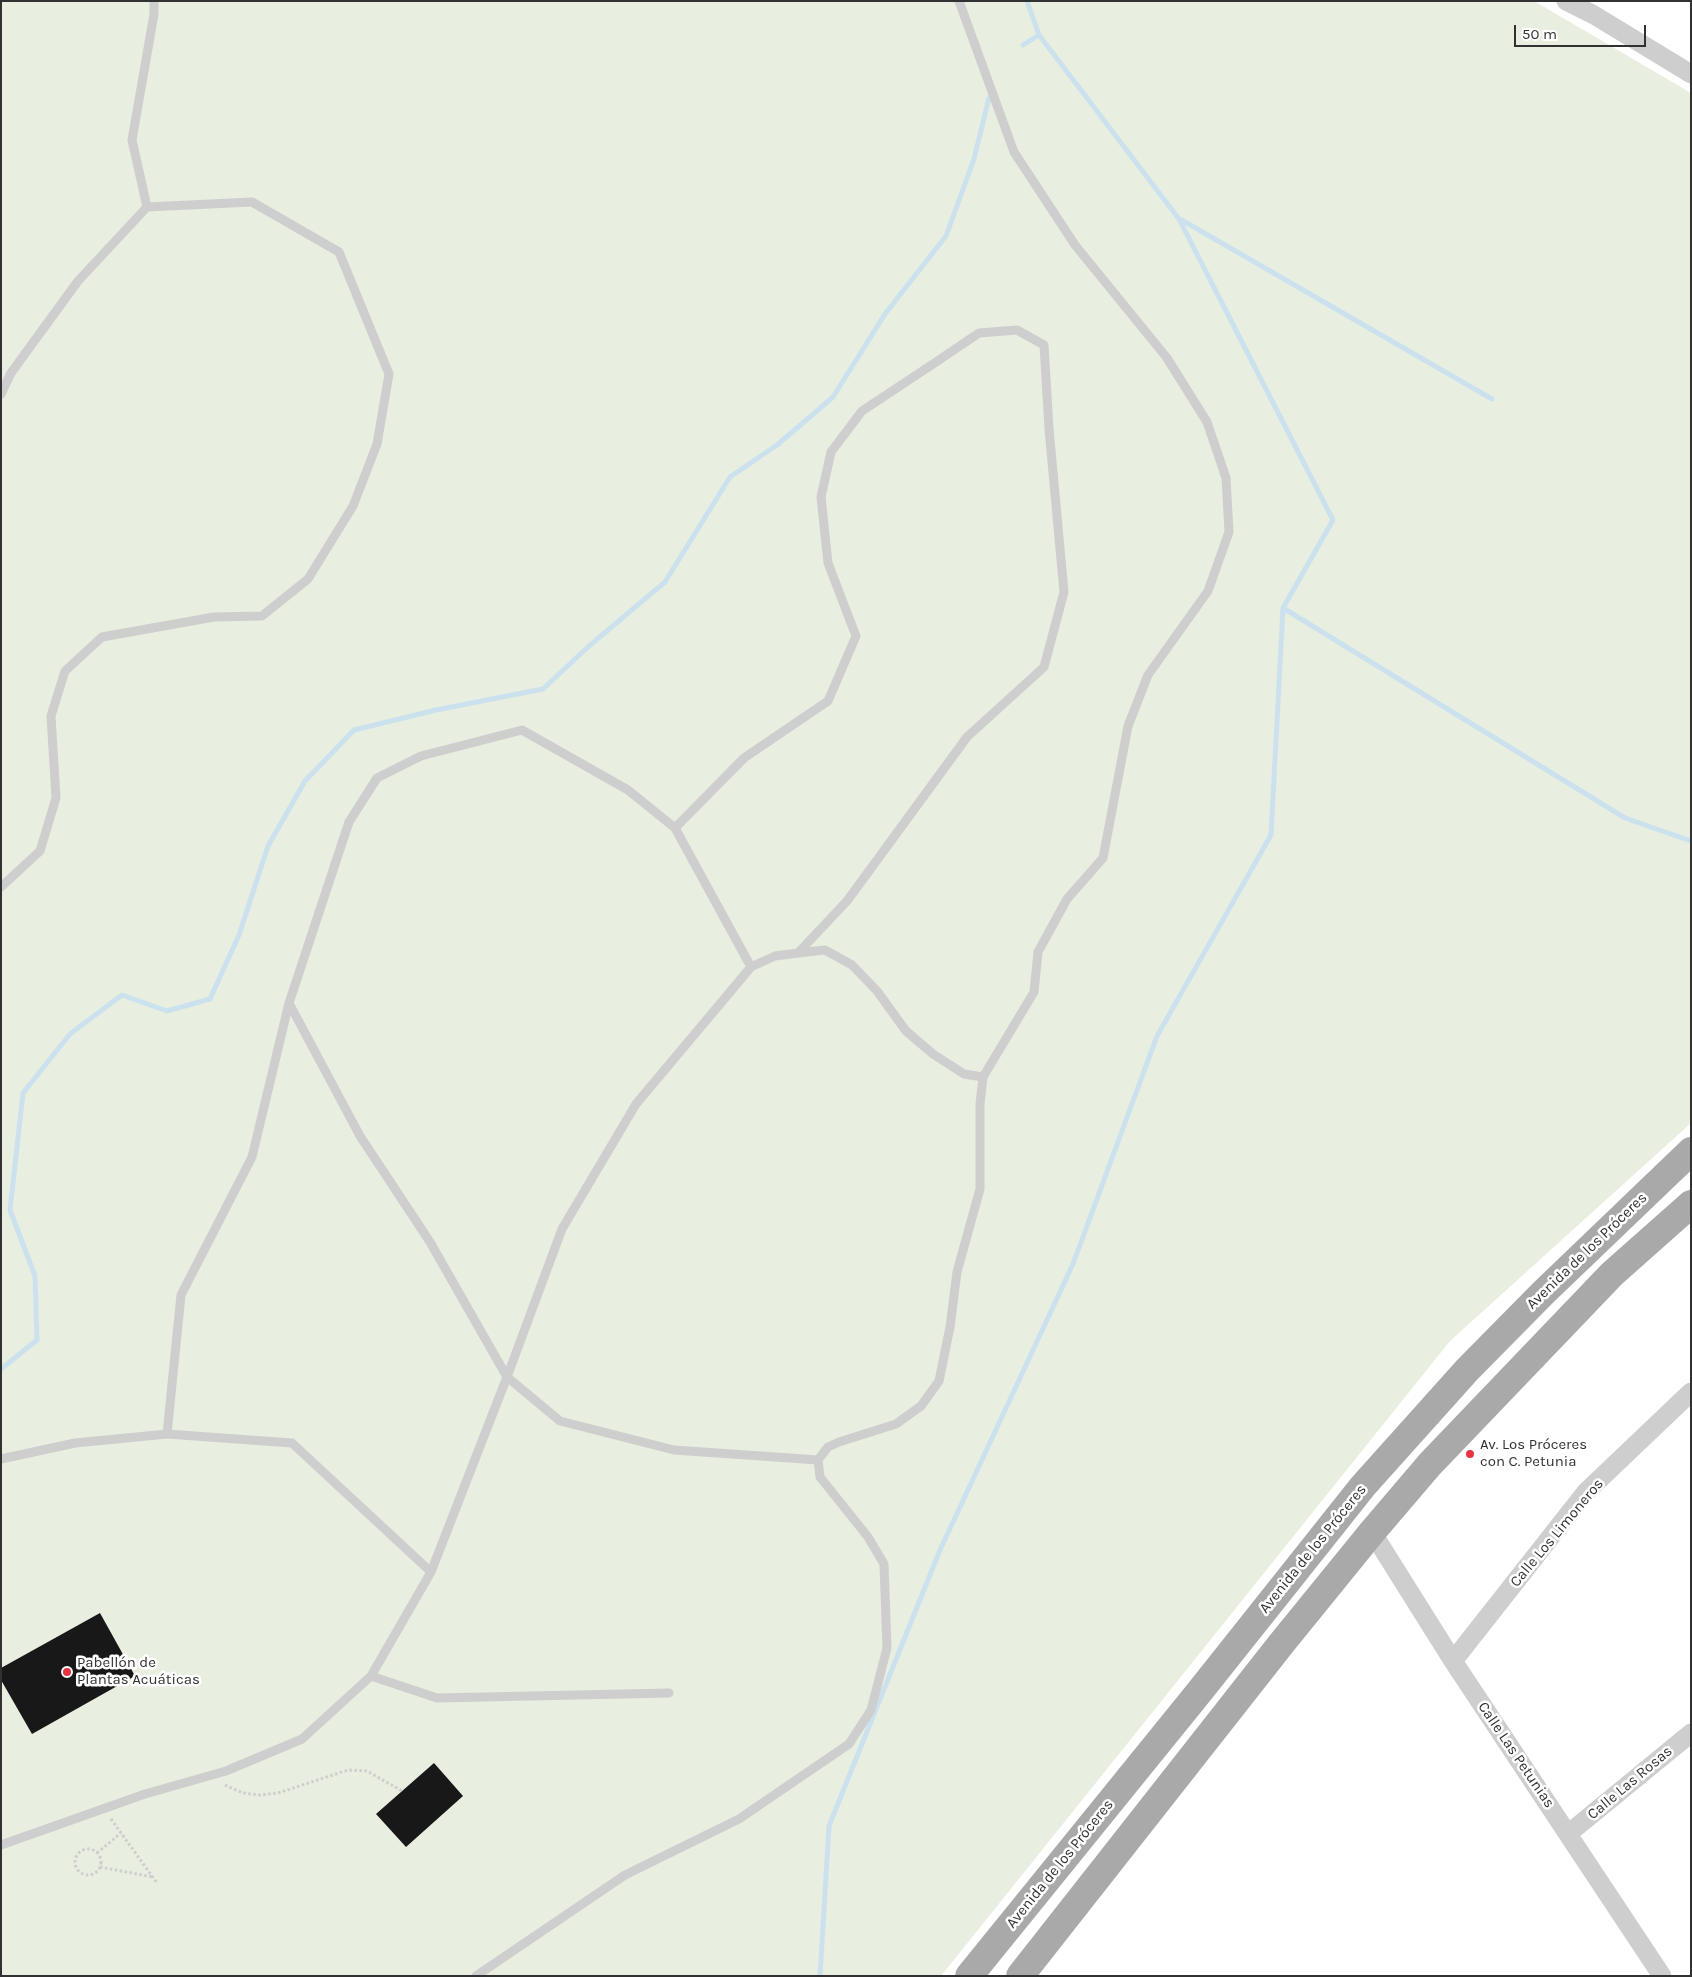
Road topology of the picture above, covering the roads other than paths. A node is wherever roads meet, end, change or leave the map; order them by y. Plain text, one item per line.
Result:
1 (154, 1) edge
2 (959, 1) edge
3 (1566, 1) edge
4 (1691, 74) edge
5 (147, 207) junction
6 (1, 394) edge
7 (675, 828) junction
8 (1, 887) edge
9 (798, 954) junction
10 (751, 967) junction
11 (289, 1002) junction
12 (983, 1077) junction
13 (1691, 1151) edge
14 (1691, 1204) edge
15 (508, 1377) junction
16 (1691, 1392) edge
17 (167, 1434) junction
18 (1, 1459) edge
19 (818, 1460) junction
20 (1372, 1532) junction
21 (431, 1572) junction
22 (1453, 1661) junction
23 (371, 1676) junction
24 (669, 1694) dead end
25 (1691, 1733) edge
26 (1568, 1834) junction
27 (2, 1844) edge
28 (476, 1976) edge
29 (969, 1976) edge
30 (1020, 1976) edge
31 (1662, 1976) edge

1 - 5 lane
2 - 12 lane
3 - 4 street
5 - 6 lane
5 - 8 lane
7 - 9 lane
7 - 10 lane
7 - 11 lane
9 - 10 lane
9 - 12 lane
10 - 15 lane
11 - 15 lane
11 - 17 lane
12 - 19 lane
13 - 29 main road, Avenida de los Próceres
14 - 20 main road
15 - 19 lane
15 - 21 lane
16 - 22 street, Calle Los Limoneros
17 - 18 lane
17 - 21 lane
19 - 28 lane
20 - 22 street, Calle Las Petunias
20 - 30 main road
21 - 23 lane
22 - 26 street, Calle Las Petunias
23 - 24 lane
23 - 27 lane
25 - 26 street, Calle Las Rosas
26 - 31 street, Calle Las Petunias

